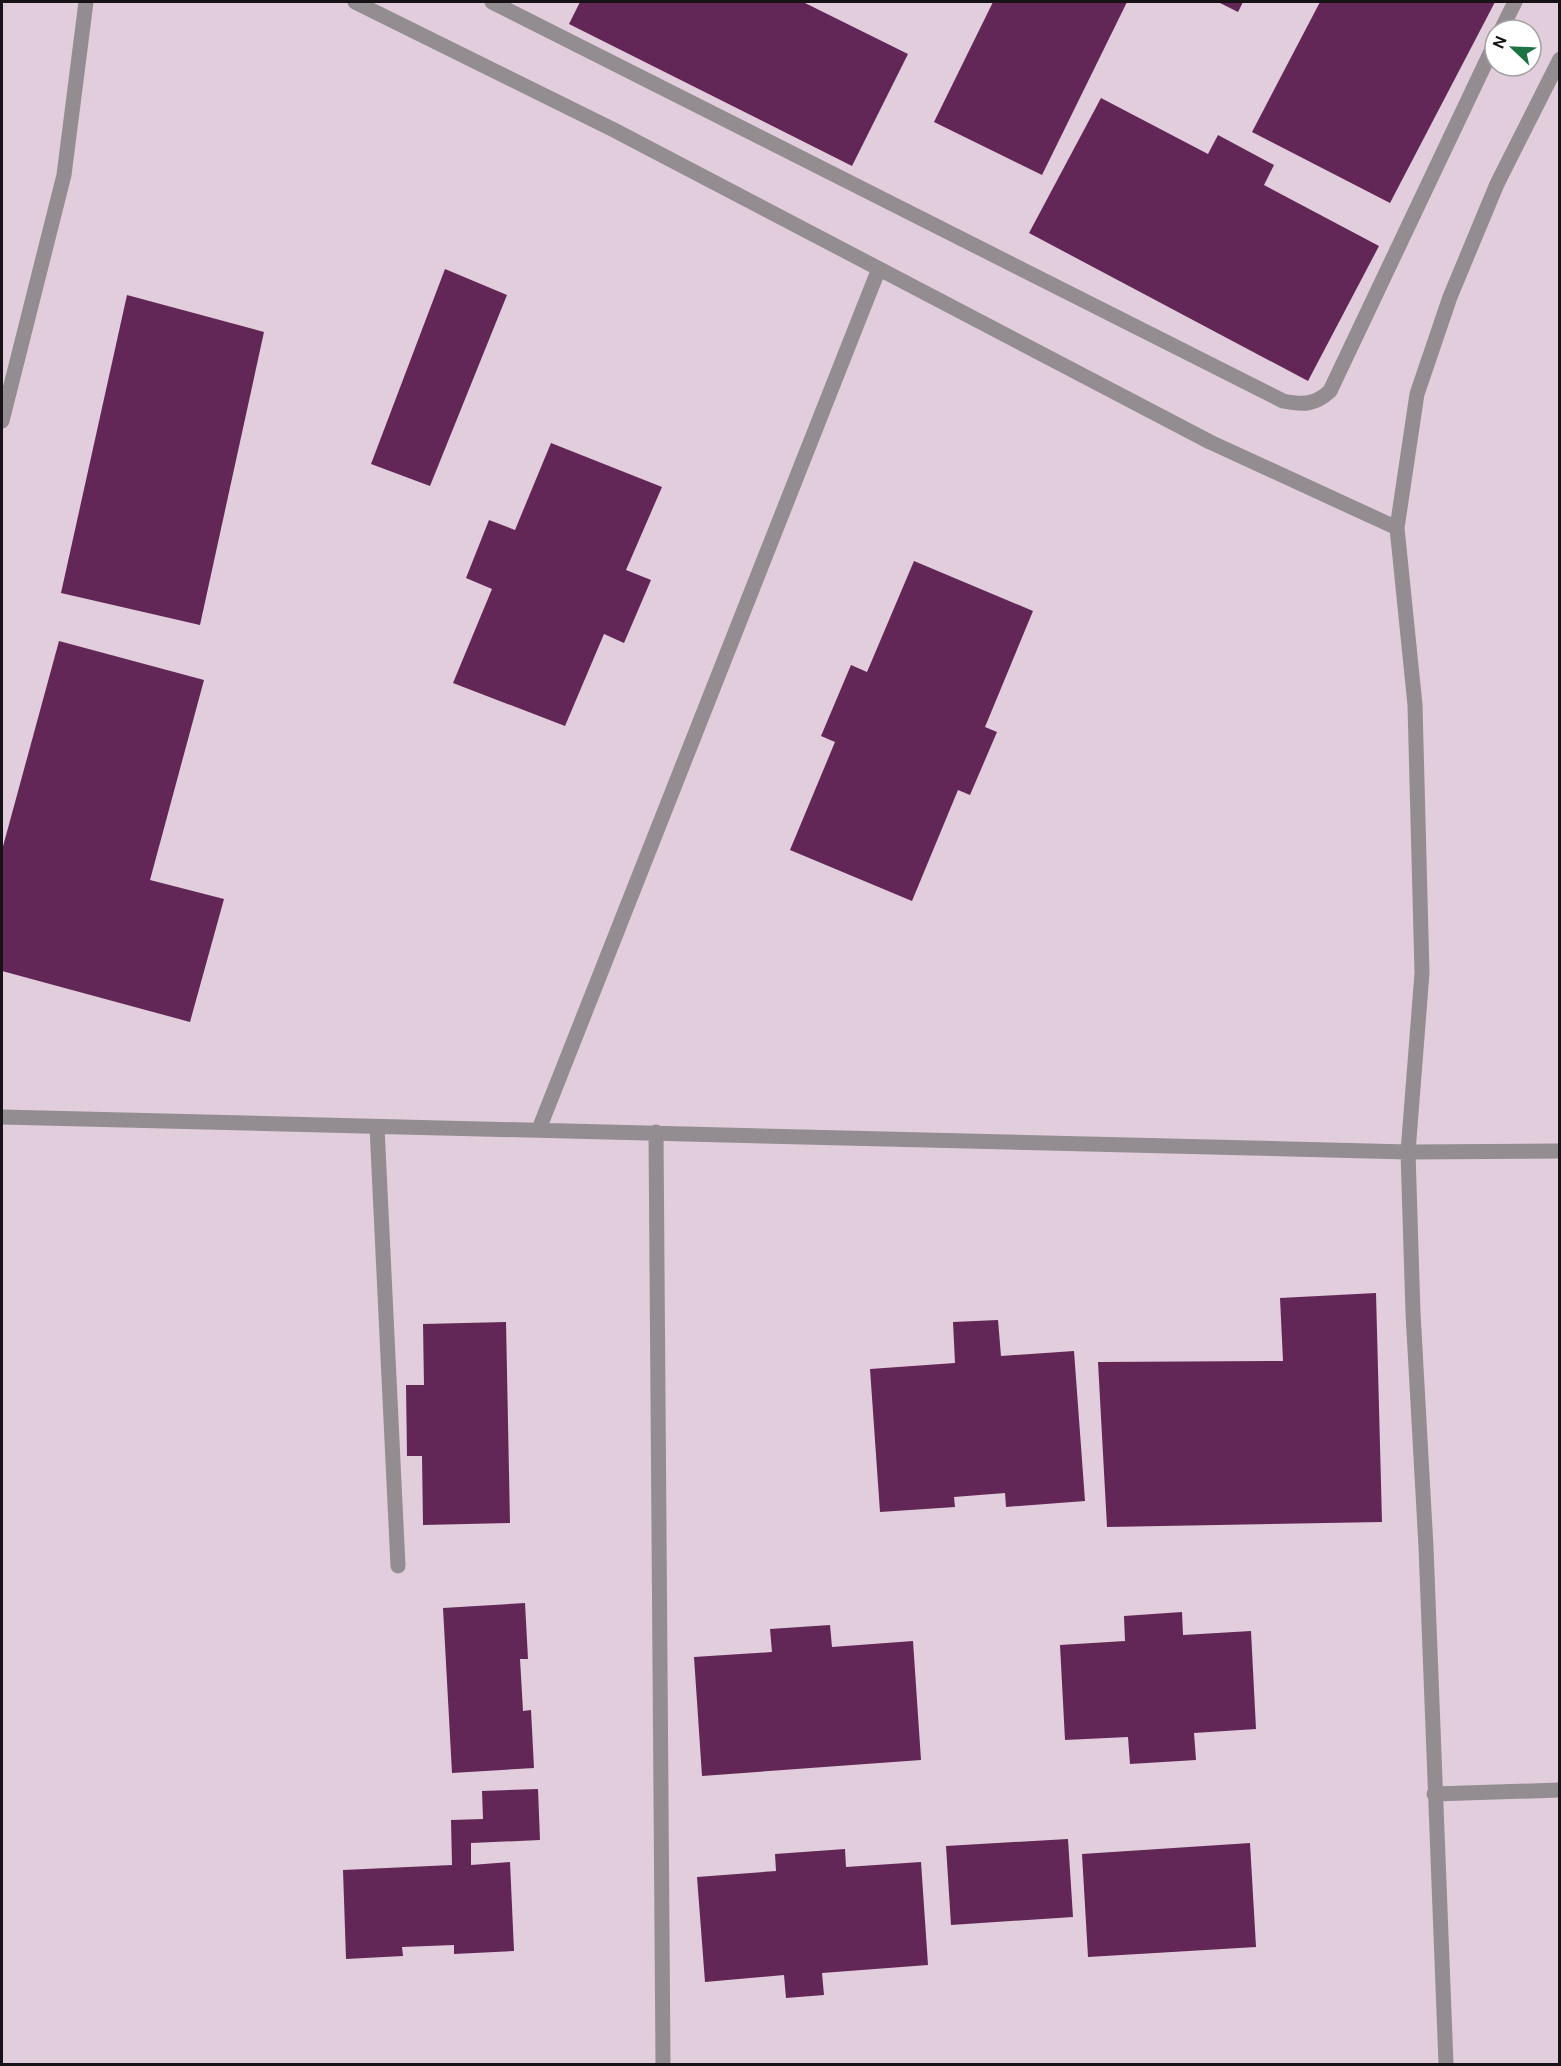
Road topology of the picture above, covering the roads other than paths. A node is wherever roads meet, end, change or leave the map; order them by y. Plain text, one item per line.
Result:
1 (86, 2) edge
2 (355, 2) edge
3 (492, 2) edge
4 (1515, 2) edge
5 (1507, 18) edge
6 (1560, 59) edge
7 (1483, 69) edge
8 (878, 271) junction
9 (2, 421) edge
10 (1397, 528) junction
11 (2, 1117) edge
12 (377, 1127) junction
13 (539, 1129) junction
14 (656, 1132) junction
15 (1560, 1151) edge
16 (1408, 1152) junction
17 (398, 1566) dead end
18 (1560, 1790) edge
19 (1434, 1794) junction
20 (663, 2064) edge
21 (1446, 2064) edge

1 - 9 street
2 - 8 street
3 - 7 street
4 - 5 street
6 - 10 street
8 - 10 street
8 - 13 street
10 - 16 street
11 - 12 street
12 - 13 street
12 - 17 street
13 - 14 street
14 - 16 street
14 - 20 street
15 - 16 street
16 - 19 street
18 - 19 street
19 - 21 street

